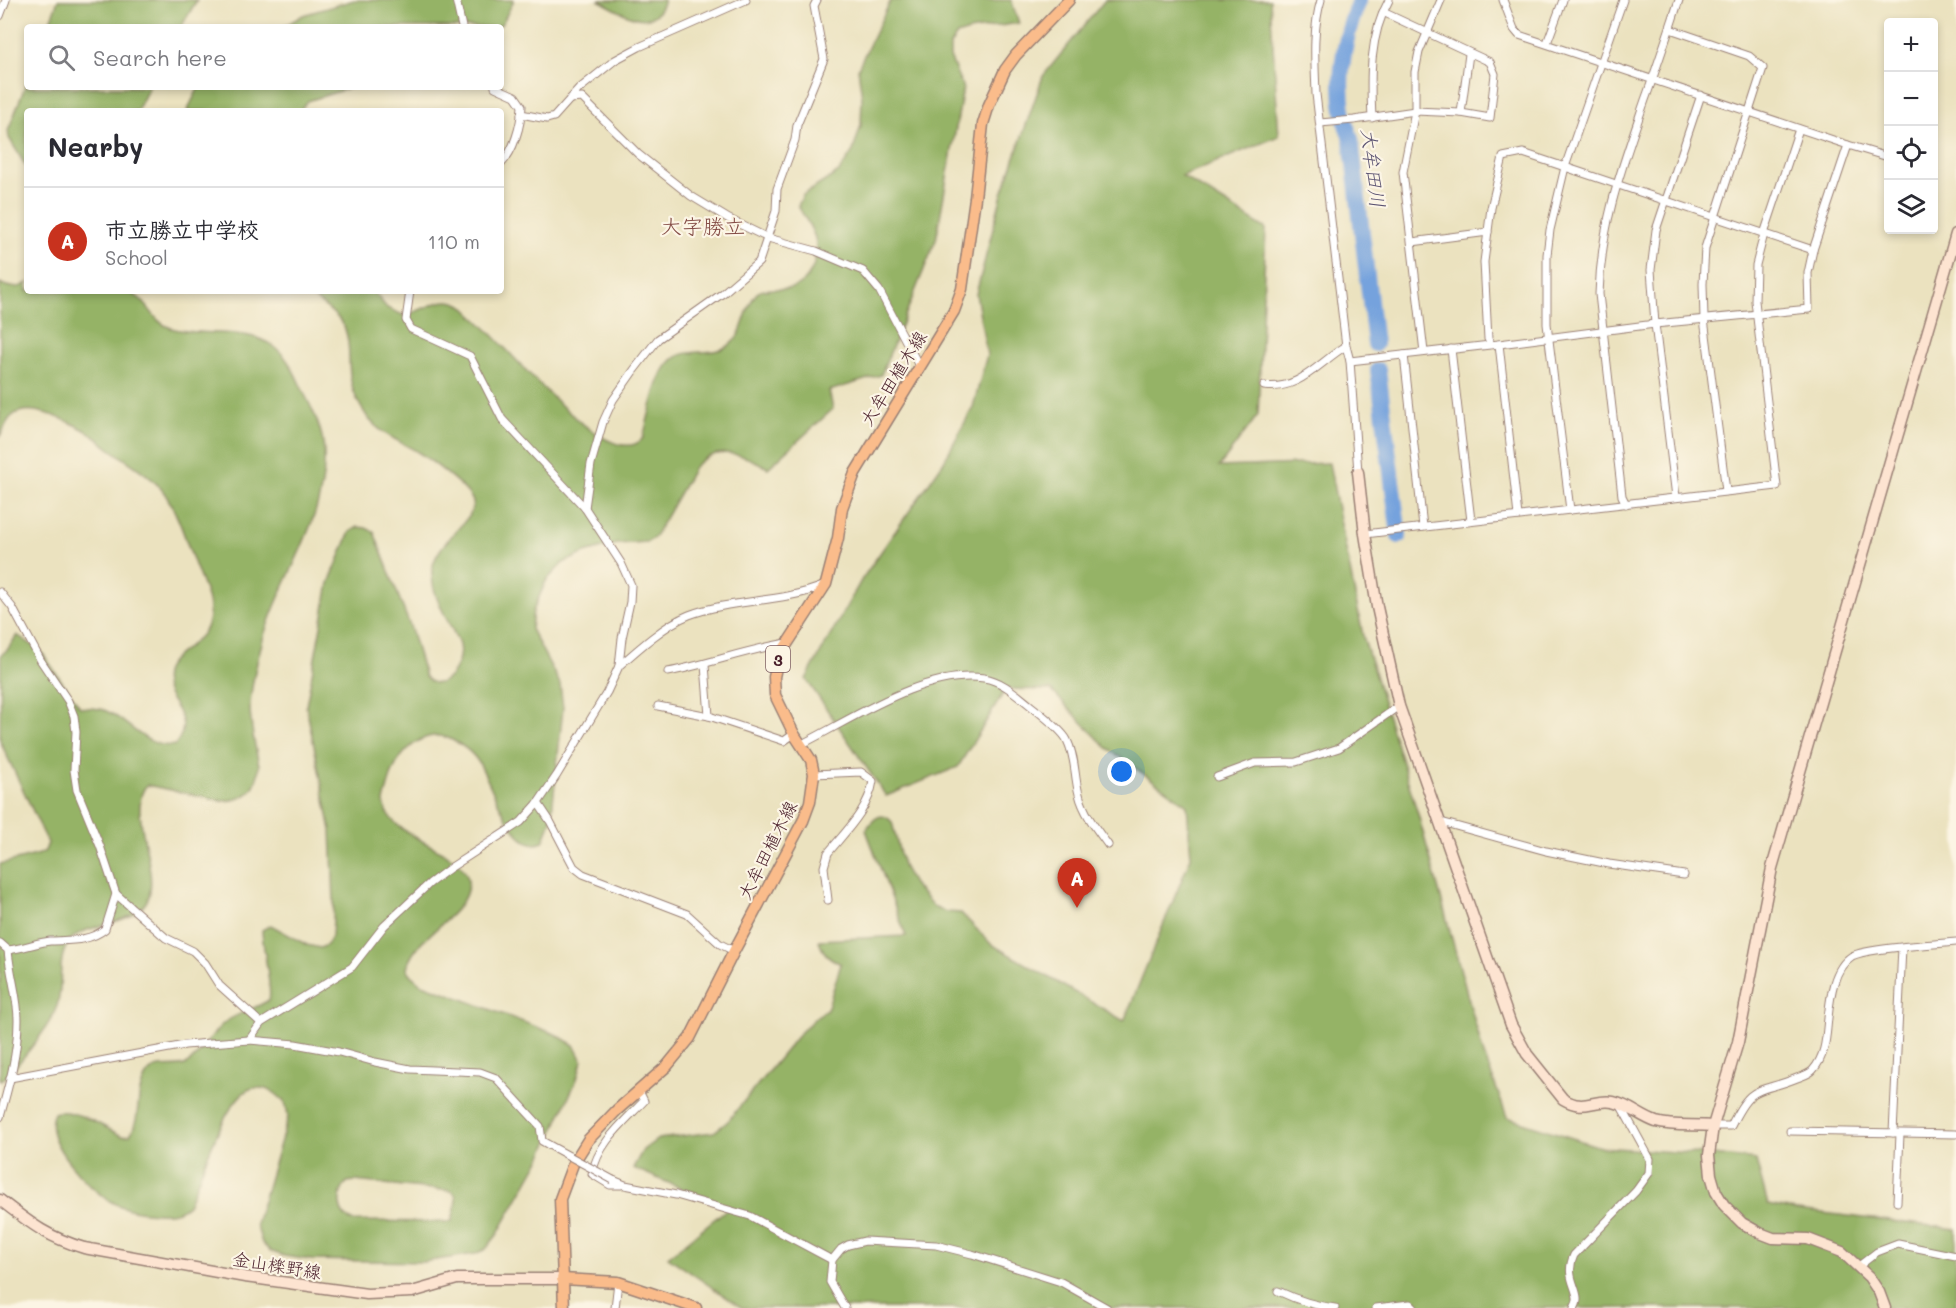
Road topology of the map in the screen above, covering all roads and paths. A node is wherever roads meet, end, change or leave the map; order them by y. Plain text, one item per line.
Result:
1 (6, 0) edge
2 (456, 0) edge
3 (747, 0) edge
4 (817, 0) edge
5 (1069, 0) edge
6 (1321, 0) edge
7 (1389, 0) edge
8 (1441, 0) edge
9 (1503, 0) edge
10 (1563, 0) edge
11 (1623, 0) edge
12 (1679, 0) edge
13 (1383, 12) junction
14 (0, 16) edge
15 (461, 24) edge
16 (1670, 29) junction
17 (1428, 32) junction
18 (1548, 43) junction
19 (1469, 54) junction
20 (1602, 62) junction
21 (1653, 79) junction
22 (502, 90) edge
23 (1701, 95) junction
24 (570, 99) junction
25 (1415, 111) junction
26 (1750, 111) junction
27 (1461, 113) junction
28 (521, 114) junction
29 (1372, 118) junction
30 (1320, 123) junction
31 (1799, 129) junction
32 (1848, 145) junction
33 (1884, 156) edge
34 (504, 161) edge
35 (1565, 167) junction
36 (1616, 184) junction
37 (1665, 201) junction
38 (1714, 217) junction
39 (1488, 232) junction
40 (1764, 234) junction
41 (1956, 234) edge
42 (768, 238) junction
43 (1412, 242) junction
44 (1813, 250) junction
45 (410, 294) edge
46 (1757, 314) junction
47 (1704, 319) junction
48 (1655, 324) junction
49 (1603, 332) junction
50 (1550, 338) junction
51 (1495, 344) junction
52 (1346, 346) junction
53 (1451, 349) junction
54 (1424, 352) junction
55 (1404, 355) junction
56 (1350, 361) junction
57 (919, 366) junction
58 (1264, 386) dead end
59 (1358, 472) joint
60 (1726, 491) junction
61 (1676, 497) junction
62 (1626, 504) junction
63 (585, 508) junction
64 (1570, 510) junction
65 (1518, 516) junction
66 (1471, 521) junction
67 (1423, 527) junction
68 (1365, 534) junction
69 (826, 584) junction
70 (0, 592) edge
71 (787, 643) junction
72 (705, 665) junction
73 (619, 666) junction
74 (668, 672) dead end
75 (658, 706) dead end
76 (1399, 706) junction
77 (709, 716) junction
78 (795, 734) junction
79 (802, 744) junction
80 (814, 774) junction
81 (1217, 777) dead end
82 (538, 803) junction
83 (1441, 822) junction
84 (1108, 845) dead end
85 (1684, 876) dead end
86 (116, 894) junction
87 (828, 900) dead end
88 (1956, 942) edge
89 (0, 943) edge
90 (1902, 948) junction
91 (8, 950) junction
92 (734, 951) junction
93 (261, 1023) junction
94 (249, 1040) junction
95 (10, 1078) junction
96 (639, 1091) junction
97 (1620, 1104) junction
98 (0, 1117) edge
99 (1713, 1126) junction
100 (1790, 1131) dead end
101 (1896, 1133) junction
102 (1956, 1134) edge
103 (625, 1185) junction
104 (0, 1200) edge
105 (1897, 1202) dead end
106 (1956, 1256) edge
107 (832, 1260) junction
108 (1859, 1266) junction
109 (562, 1279) junction
110 (618, 1282) junction
111 (1278, 1291) dead end
112 (564, 1308) edge
113 (615, 1308) edge
114 (696, 1308) edge
115 (845, 1308) edge
116 (1107, 1308) edge
117 (1335, 1308) edge
118 (1376, 1308) edge
119 (1414, 1308) edge
120 (1574, 1308) edge
121 (1885, 1308) edge

1 - 14 street
2 - 15 street
3 - 24 street
4 - 42 street
5 - 57 main road, 大牟田植木線 / 3
6 - 30 street
7 - 13 street
8 - 17 street
9 - 18 street
10 - 18 street
11 - 20 street
12 - 16 street
13 - 17 street
13 - 29 street
16 - 21 street
16 - 26 street
17 - 19 street
17 - 25 street
18 - 20 street
19 - 27 street
19 - 27 street
20 - 21 street
20 - 35 street
21 - 23 street
21 - 36 street
22 - 28 street
23 - 26 street
23 - 37 street
24 - 28 street
24 - 42 street
25 - 27 street
25 - 29 street
25 - 43 street
26 - 31 street
26 - 38 street
28 - 34 street
29 - 30 street
30 - 52 street
31 - 32 street
31 - 40 street
32 - 33 street
32 - 44 street
35 - 36 street
35 - 39 street
35 - 50 street
36 - 37 street
36 - 49 street
37 - 38 street
37 - 48 street
38 - 40 street
38 - 47 street
39 - 43 street
39 - 51 street
40 - 44 street
40 - 46 street
41 - 99 street
42 - 57 street
42 - 63 street
43 - 54 street
44 - 46 street
45 - 63 street
46 - 47 street
46 - 60 street
47 - 48 street
47 - 60 street
48 - 49 street
48 - 61 street
49 - 50 street
49 - 62 street
50 - 51 street
50 - 64 street
51 - 53 street
51 - 65 street
52 - 56 street
52 - 58 street
53 - 54 street
53 - 66 street
54 - 55 street
55 - 56 street
55 - 67 street
56 - 59 street
57 - 69 main road, 大牟田植木線 / 3
59 - 68 street
60 - 61 street
61 - 62 street
62 - 64 street
63 - 73 street
64 - 65 street
65 - 66 street
66 - 67 street
67 - 68 street
68 - 76 street
69 - 71 main road, 大牟田植木線 / 3
69 - 73 street
70 - 86 street
71 - 72 street
71 - 78 main road, 大牟田植木線 / 3
72 - 74 street
72 - 77 street
73 - 82 street
75 - 77 street
76 - 81 street
76 - 83 street
77 - 78 street
78 - 79 main road, 大牟田植木線 / 3
79 - 80 main road, 大牟田植木線 / 3
79 - 84 street
80 - 87 street
80 - 92 main road, 大牟田植木線 / 3
82 - 92 street
82 - 93 street
83 - 85 street
83 - 97 street
86 - 91 street
86 - 93 street
88 - 90 street
89 - 91 street
90 - 99 street
90 - 101 street
91 - 95 street
92 - 96 main road, 大牟田植木線 / 3
93 - 94 street
94 - 95 street
94 - 103 street, bridge
95 - 98 street
96 - 103 street
96 - 109 main road, 大牟田植木線 / 3
97 - 99 street
97 - 120 street
99 - 108 street
100 - 101 street
101 - 102 street
101 - 105 street
103 - 107 street
104 - 109 street, 金山檪野線
106 - 108 street
107 - 115 street
107 - 116 street
108 - 121 street
109 - 110 main road
109 - 112 main road, 大牟田植木線 / 3
110 - 113 street
110 - 114 main road
111 - 117 street
118 - 119 street

